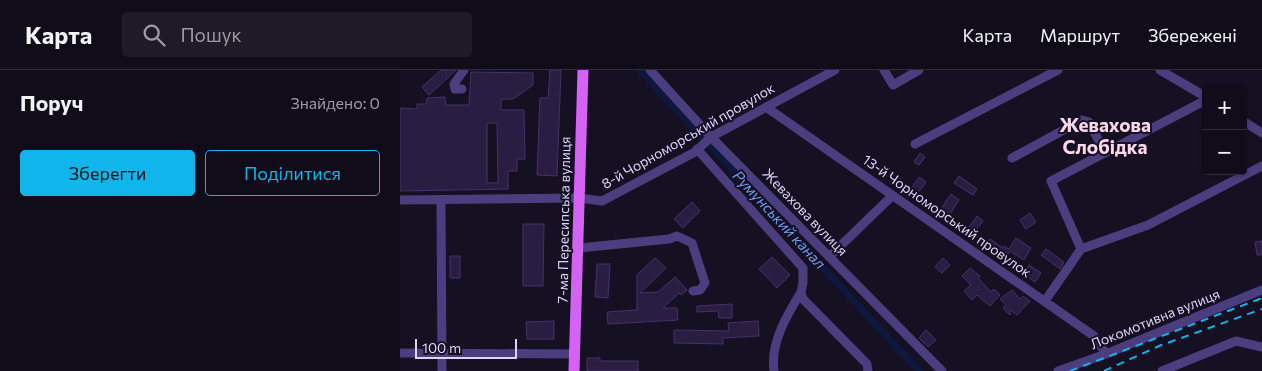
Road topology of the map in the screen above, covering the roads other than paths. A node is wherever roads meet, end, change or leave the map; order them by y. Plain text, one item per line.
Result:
1 (464, 70) edge
2 (584, 70) edge
3 (650, 70) edge
4 (835, 70) edge
5 (884, 70) edge
6 (919, 70) edge
7 (1058, 70) edge
8 (1160, 70) edge
9 (462, 89) dead end
10 (1202, 96) edge
11 (1202, 101) edge
12 (766, 107) junction
13 (1247, 124) edge
14 (1262, 133) edge
15 (711, 137) junction
16 (915, 144) dead end
17 (697, 149) junction
18 (1105, 153) junction
19 (1012, 158) dead end
20 (1262, 166) edge
21 (892, 196) junction
22 (578, 198) junction
23 (400, 200) edge
24 (441, 200) junction
25 (578, 248) junction
26 (1080, 249) junction
27 (829, 257) junction
28 (1262, 290) edge
29 (692, 291) dead end
30 (801, 292) junction
31 (1045, 300) junction
32 (1259, 346) edge
33 (442, 352) junction
34 (400, 353) edge
35 (575, 354) junction
36 (1106, 354) junction
37 (442, 371) edge
38 (574, 371) edge
39 (774, 371) edge
40 (868, 371) edge
41 (942, 371) edge
42 (1058, 371) edge
43 (1162, 371) edge

1 - 9 street
2 - 22 main road, 7-ма Пересипська вулиця
3 - 15 street, Жевахова вулиця
4 - 12 street, 8-й Чорноморський провулок
5 - 6 street
7 - 16 street
8 - 10 street
11 - 18 street
12 - 15 street, 8-й Чорноморський провулок
12 - 21 street, 13-й Чорноморський провулок
13 - 14 street
15 - 17 street, 8-й Чорноморський провулок
15 - 27 street, Жевахова вулиця
17 - 22 street, 8-й Чорноморський провулок
17 - 30 street
18 - 19 street
18 - 26 street
20 - 26 street
21 - 27 street
21 - 31 street, 13-й Чорноморський провулок
22 - 24 street, 8-й Чорноморський провулок
22 - 25 main road, 7-ма Пересипська вулиця
23 - 24 street, 8-й Чорноморський провулок
24 - 33 street
25 - 29 street
25 - 35 main road, 7-ма Пересипська вулиця
26 - 31 street
27 - 41 street, Жевахова вулиця
28 - 36 street, Локомотивна вулиця
30 - 39 street
30 - 40 street
31 - 36 street, 13-й Чорноморський провулок
32 - 43 street
33 - 34 street
33 - 35 street
33 - 37 street
35 - 38 main road, 7-ма Пересипська вулиця
36 - 42 street, Локомотивна вулиця

